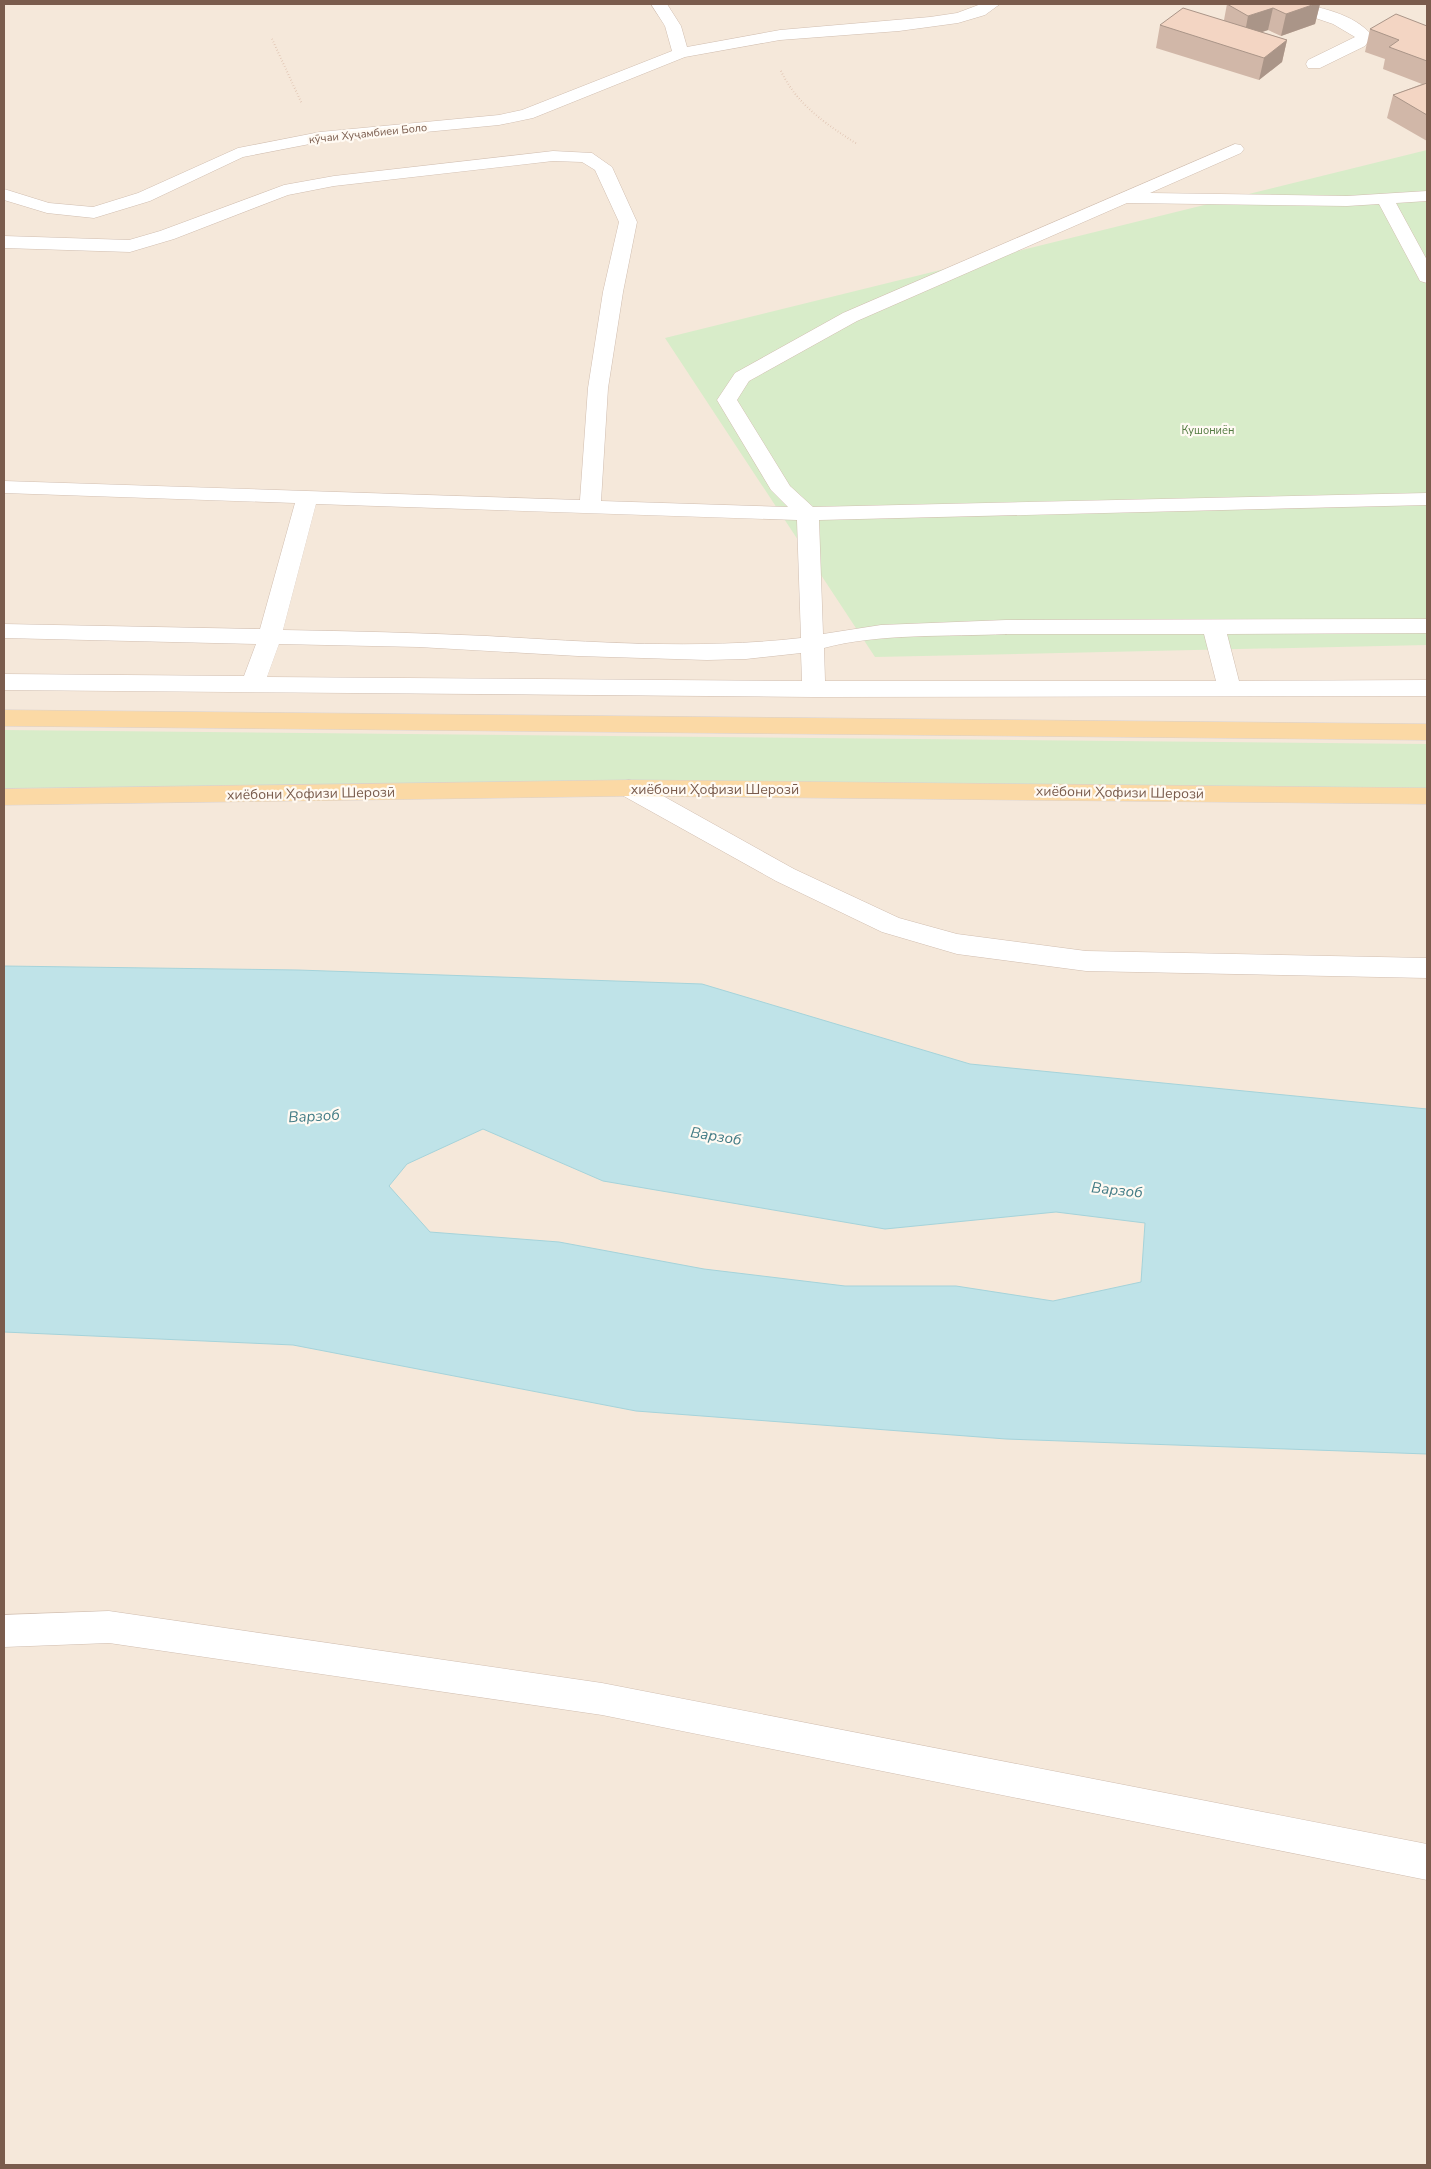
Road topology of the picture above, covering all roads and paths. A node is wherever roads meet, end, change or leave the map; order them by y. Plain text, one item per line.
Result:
1 (659, 4) edge
2 (992, 4) edge
3 (1289, 4) edge
4 (768, 38) junction
5 (272, 39) dead end
6 (681, 53) junction
7 (1314, 64) dead end
8 (320, 137) junction
9 (857, 144) dead end
10 (1235, 150) dead end
11 (4, 194) edge
12 (1427, 196) edge
13 (1121, 198) junction
14 (1385, 199) junction
15 (4, 242) edge
16 (1425, 270) edge
17 (4, 487) edge
18 (307, 497) junction
19 (1427, 499) edge
20 (590, 506) junction
21 (808, 514) junction
22 (1427, 626) edge
23 (1214, 627) junction
24 (4, 631) edge
25 (269, 639) junction
26 (813, 644) junction
27 (4, 682) edge
28 (253, 684) junction
29 (1427, 688) edge
30 (814, 689) junction
31 (1230, 689) junction
32 (4, 718) edge
33 (1427, 732) edge
34 (629, 788) junction
35 (1427, 796) edge
36 (4, 797) edge
37 (1427, 968) edge
38 (4, 1631) edge
39 (1427, 1862) edge

1 - 6 street
2 - 4 street, кӯчаи Хуҷамбиеи Боло
3 - 7 street
4 - 6 street, кӯчаи Хуҷамбиеи Боло
4 - 9 path
5 - 8 path
6 - 8 street, кӯчаи Хуҷамбиеи Боло
8 - 11 street, кӯчаи Хуҷамбиеи Боло
10 - 13 street
12 - 14 street
13 - 14 street
13 - 21 street
14 - 16 street
15 - 20 street
17 - 18 street
18 - 20 street
18 - 25 street
19 - 21 street
20 - 21 street
21 - 26 street
22 - 23 street
23 - 26 street
23 - 31 street
24 - 25 street
25 - 26 street
25 - 28 street
26 - 30 street
27 - 28 street
28 - 30 street
29 - 31 street
30 - 31 street
32 - 33 main road
34 - 35 main road, хиёбони Ҳофизи Шерозӣ
34 - 36 main road, хиёбони Ҳофизи Шерозӣ
34 - 37 street
38 - 39 street

